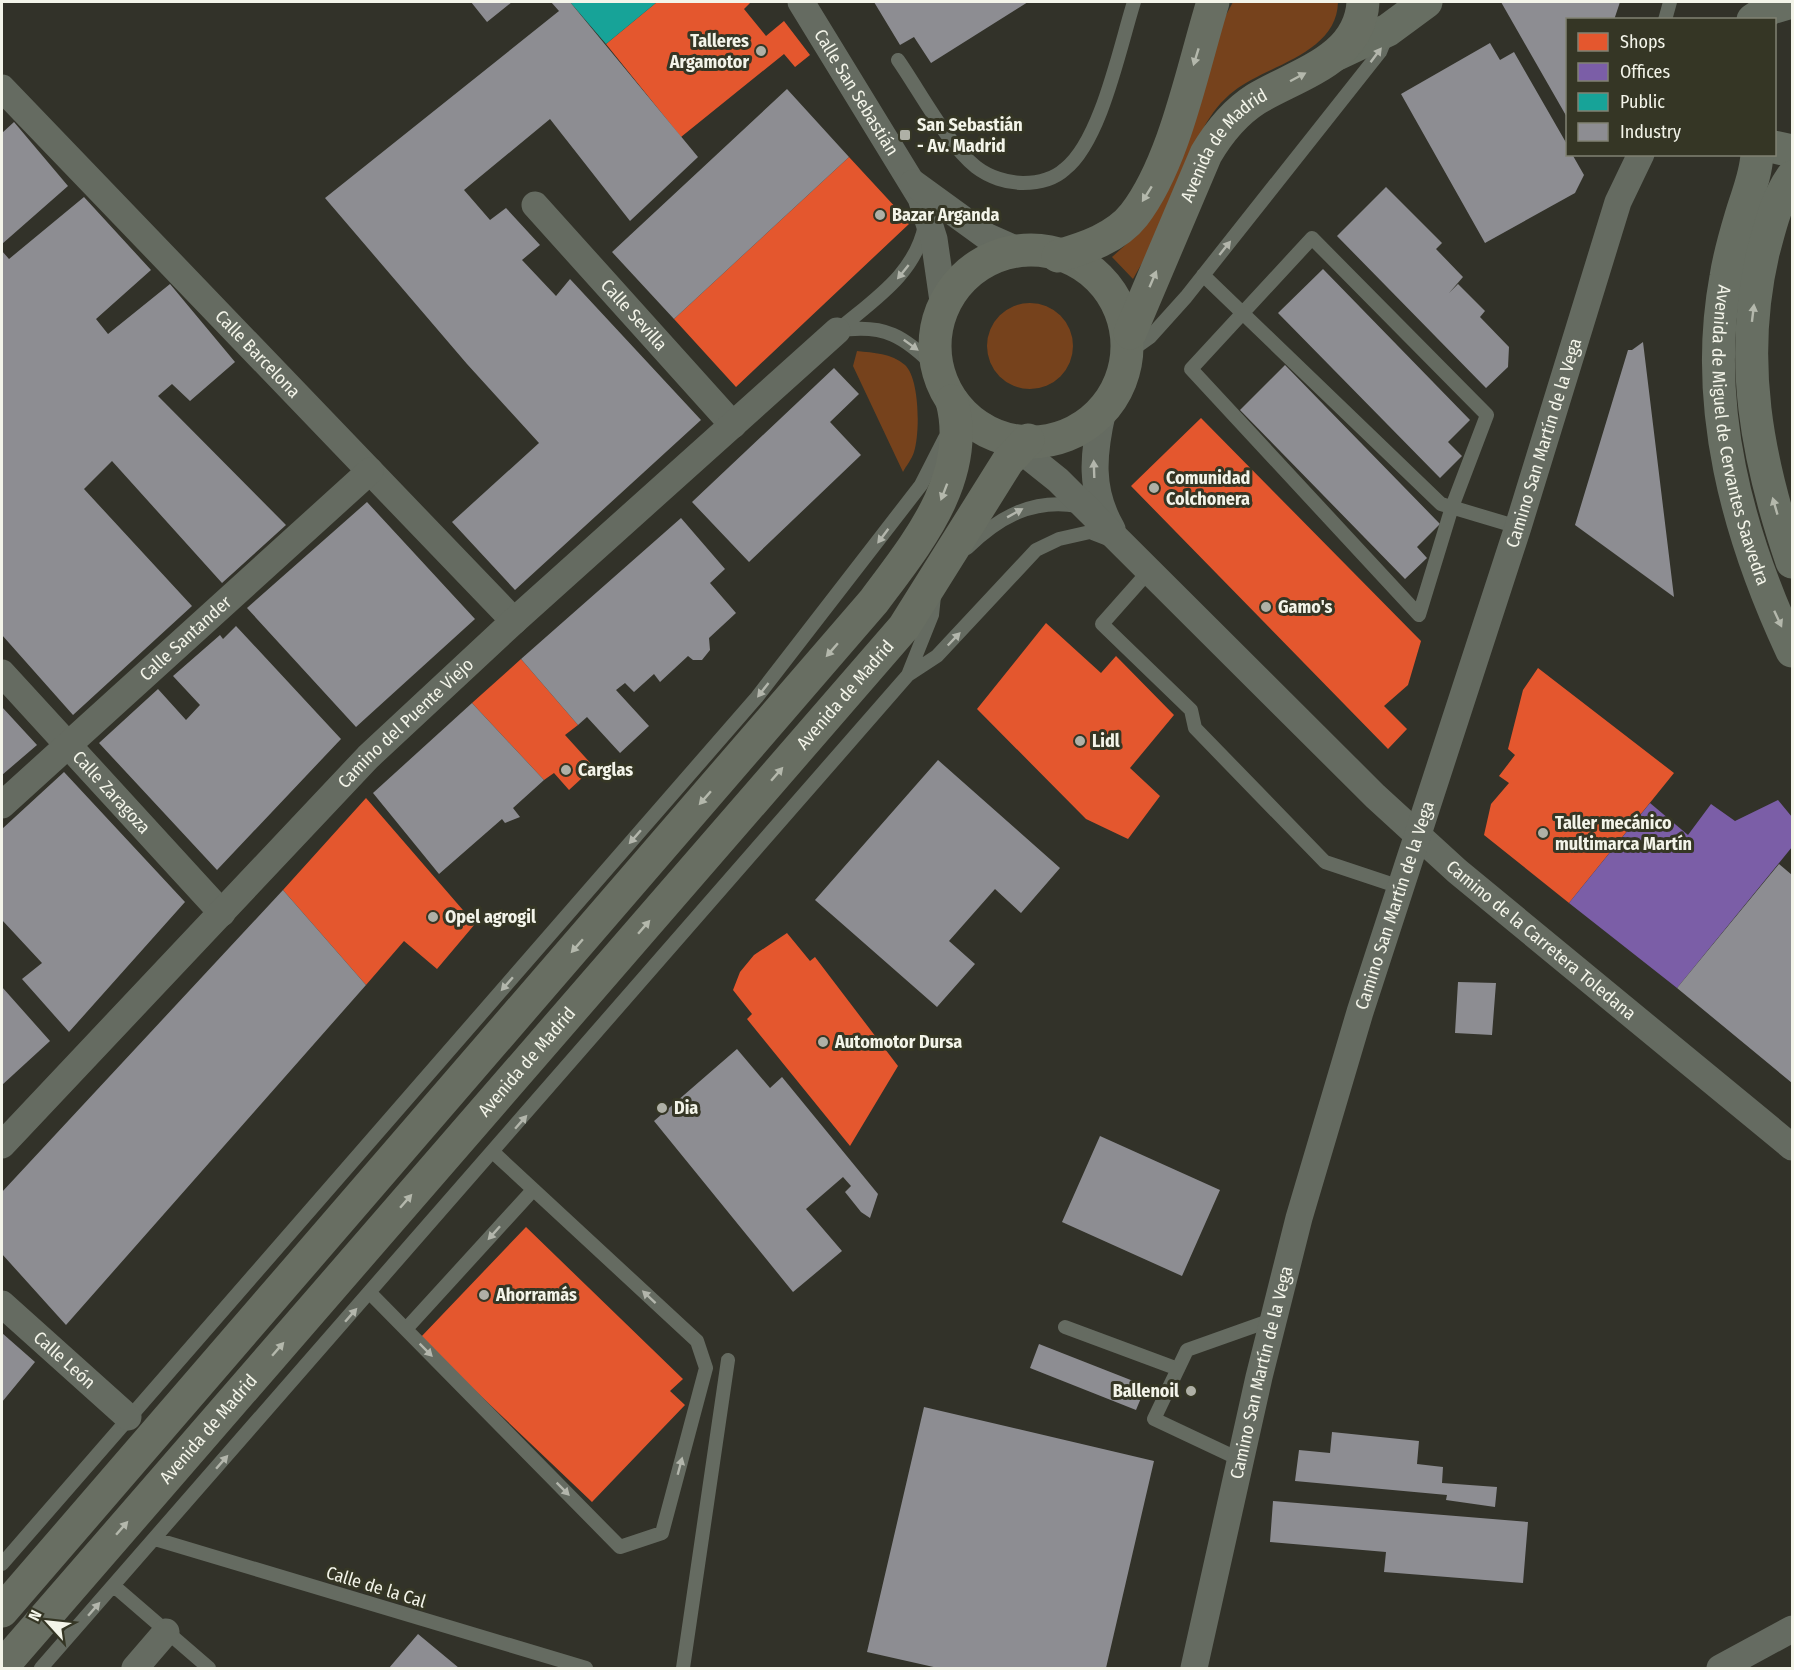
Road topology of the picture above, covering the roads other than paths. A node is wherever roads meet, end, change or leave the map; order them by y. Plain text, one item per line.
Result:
1 (801, 2) edge
2 (1134, 2) edge
3 (1213, 2) edge
4 (1363, 2) edge
5 (1426, 2) edge
6 (1670, 2) edge
7 (1745, 2) edge
8 (1792, 2) edge
9 (1666, 18) edge
10 (1746, 18) edge
11 (1756, 18) edge
12 (1388, 30) junction
13 (1337, 54) junction
14 (898, 60) dead end
15 (2, 88) edge
16 (1776, 147) edge
17 (1792, 151) edge
18 (1640, 156) edge
19 (1757, 156) edge
20 (1792, 177) edge
21 (912, 183) junction
22 (536, 205) dead end
23 (927, 220) junction
24 (1024, 252) junction
25 (1058, 256) junction
26 (1203, 275) junction
27 (943, 301) junction
28 (1243, 314) junction
29 (837, 331) junction
30 (1129, 342) junction
31 (938, 370) junction
32 (954, 408) junction
33 (1103, 410) junction
34 (733, 425) junction
35 (1017, 441) junction
36 (370, 471) junction
37 (1083, 507) junction
38 (1452, 507) junction
39 (1518, 527) junction
40 (1120, 543) junction
41 (1792, 562) edge
42 (1149, 571) junction
43 (937, 577) junction
44 (514, 621) junction
45 (1792, 651) edge
46 (2, 673) edge
47 (908, 675) junction
48 (68, 745) junction
49 (2, 805) edge
50 (1418, 835) junction
51 (1400, 887) junction
52 (222, 913) junction
53 (2, 1145) edge
54 (1792, 1147) edge
55 (494, 1153) junction
56 (533, 1190) junction
57 (370, 1293) junction
58 (2, 1304) edge
59 (1274, 1318) junction
60 (1065, 1327) dead end
61 (406, 1329) junction
62 (728, 1360) dead end
63 (1178, 1369) junction
64 (128, 1417) junction
65 (1241, 1460) junction
66 (155, 1539) junction
67 (2, 1564) edge
68 (114, 1586) junction
69 (2, 1611) edge
70 (1792, 1629) edge
71 (166, 1632) junction
72 (2, 1667) edge
73 (41, 1668) edge
74 (135, 1668) edge
75 (209, 1668) edge
76 (586, 1668) edge
77 (684, 1668) edge
78 (1194, 1668) edge
79 (1720, 1668) edge

1 - 21 street, Calle San Sebastián
2 - 14 lane
3 -> 25 highway
4 - 13 highway, Avenida de Madrid
5 - 12 main road
6 - 9 lane
7 - 10 main road
8 - 11 main road
12 - 13 main road
26 -> 12 lane
30 -> 13 highway, Avenida de Madrid
15 - 36 street, Calle Barcelona
16 - 17 main road
18 - 39 street, Camino San Martín de la Vega
19 -> 45 main road, Avenida de Miguel de Cervantes Saavedra
41 -> 20 main road, Avenida de Miguel de Cervantes Saavedra
21 - 23 street, Calle San Sebastián
21 - 24 street
22 - 34 street, Calle Sevilla
23 - 27 street, Calle San Sebastián
23 -> 29 lane
24 - 25 highway
24 - 27 highway
25 - 30 highway
26 - 28 lane
26 - 30 lane
27 - 31 highway
28 - 38 lane
28 - 38 lane
28 - 38 lane
29 -> 31 lane
29 - 34 street, Camino del Puente Viejo
30 - 33 highway
31 - 32 highway
32 - 35 highway
32 -> 64 lane
32 -> 69 highway, Avenida de Madrid
33 - 35 highway
40 -> 33 street, Camino de la Carretera Toledana
34 - 44 street, Camino del Puente Viejo
35 - 37 street, Camino de la Carretera Toledana
35 - 43 highway, Avenida de Madrid
36 - 44 street, Calle Barcelona
36 - 48 street, Calle Santander
37 - 40 street, Camino de la Carretera Toledana
43 -> 37 lane
38 - 39 lane
39 - 50 street, Camino San Martín de la Vega
40 - 42 street, Camino de la Carretera Toledana
47 -> 40 lane
42 - 50 street, Camino de la Carretera Toledana
42 - 51 lane
43 - 47 lane
72 -> 43 highway, Avenida de Madrid
44 - 52 street, Camino del Puente Viejo
46 - 48 street, Calle Zaragoza
55 -> 47 lane
48 - 49 street, Calle Santander
48 - 52 street, Calle Zaragoza
50 - 51 street, Camino San Martín de la Vega
50 - 54 street, Camino de la Carretera Toledana
51 - 59 street, Camino San Martín de la Vega
52 - 53 street, Camino del Puente Viejo
55 - 56 lane
55 - 57 lane
56 -> 61 lane
61 -> 56 lane
57 - 61 lane
66 -> 57 lane
58 - 64 street, Calle León
59 - 63 lane
59 - 65 street, Camino San Martín de la Vega
60 - 63 lane
62 - 77 lane
63 - 65 lane
64 - 67 lane
65 - 78 street, Camino San Martín de la Vega
66 - 68 lane
66 - 76 lane, Calle de la Cal
68 - 71 lane
73 -> 68 lane
70 - 79 street
71 - 74 street
71 - 75 lane

